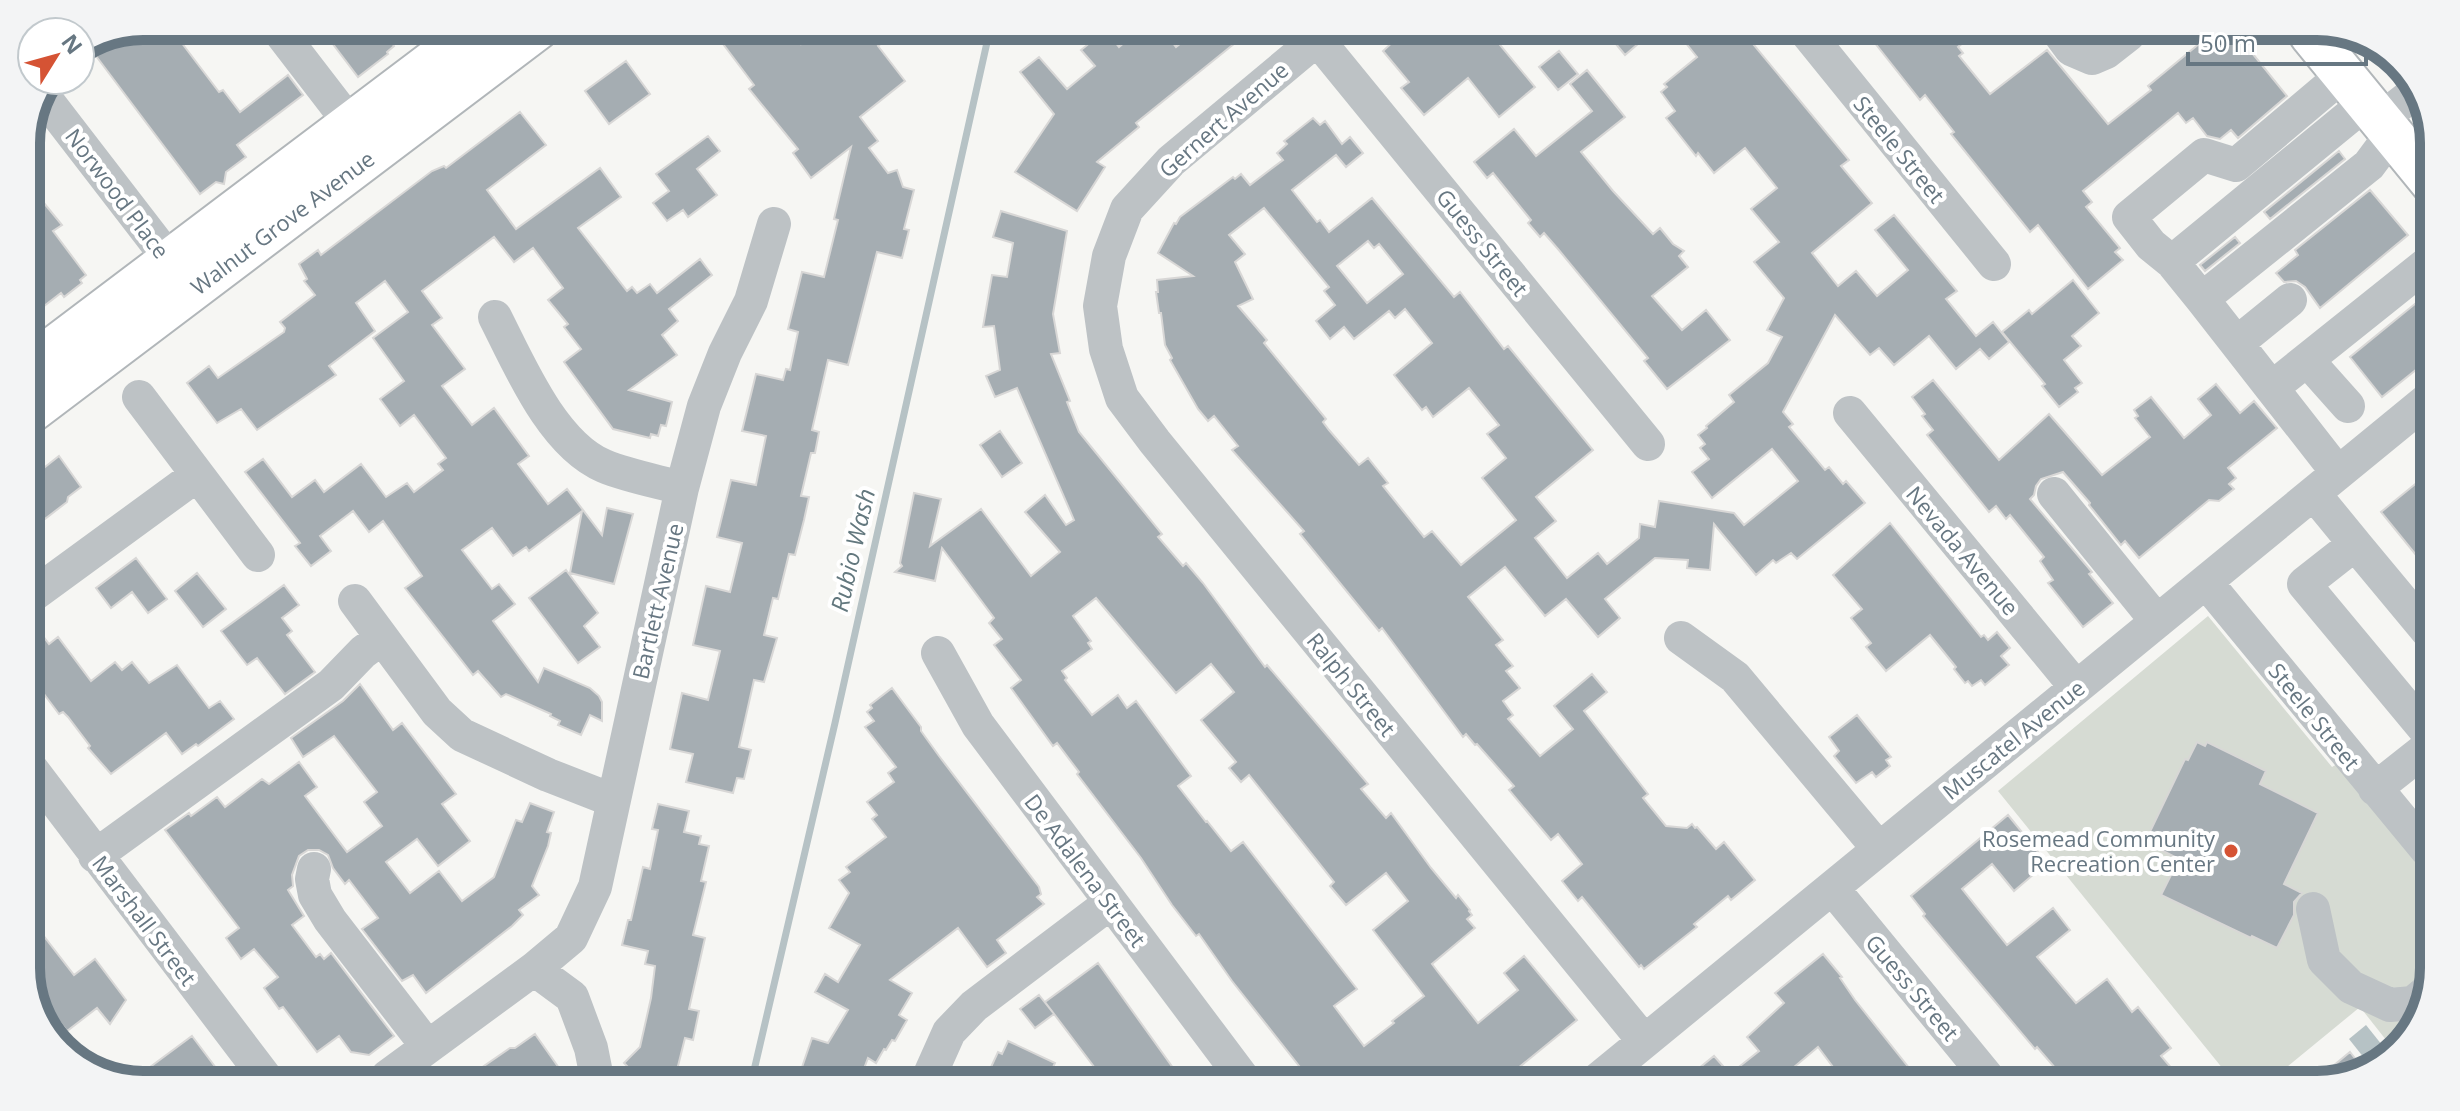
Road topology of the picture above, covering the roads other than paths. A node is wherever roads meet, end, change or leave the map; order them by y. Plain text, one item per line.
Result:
1 (286, 40) edge
2 (465, 40) edge
3 (519, 40) edge
4 (1316, 40) edge
5 (1326, 40) edge
6 (1813, 40) edge
7 (2064, 40) edge
8 (2121, 40) edge
9 (2315, 40) edge
10 (2407, 94) edge
11 (49, 103) edge
12 (2371, 107) junction
13 (362, 139) junction
14 (2420, 166) edge
15 (2234, 211) junction
16 (774, 224) dead end
17 (2265, 248) junction
18 (2172, 262) junction
19 (1994, 264) dead end
20 (2420, 269) edge
21 (181, 275) junction
22 (2202, 299) junction
23 (2290, 300) dead end
24 (1100, 306) joint
25 (495, 317) dead end
26 (2237, 343) junction
27 (2307, 360) junction
28 (40, 361) edge
29 (2273, 387) junction
30 (139, 397) dead end
31 (40, 402) edge
32 (2348, 406) dead end
33 (2420, 406) edge
34 (1850, 413) dead end
35 (1648, 444) dead end
36 (197, 475) junction
37 (2326, 484) junction
38 (682, 488) junction
39 (2054, 494) dead end
40 (2355, 544) junction
41 (258, 555) dead end
42 (2206, 582) junction
43 (40, 590) edge
44 (355, 601) dead end
45 (2156, 620) junction
46 (2420, 622) edge
47 (382, 638) junction
48 (1681, 638) dead end
49 (938, 653) dead end
50 (2076, 687) junction
51 (2420, 723) edge
52 (2420, 753) edge
53 (40, 781) edge
54 (2375, 789) junction
55 (612, 800) junction
56 (2420, 835) edge
57 (1879, 849) junction
58 (95, 856) junction
59 (314, 869) dead end
60 (1833, 889) junction
61 (1110, 903) junction
62 (2313, 909) dead end
63 (534, 969) junction
64 (2413, 1003) edge
65 (1644, 1041) junction
66 (427, 1046) junction
67 (260, 1071) edge
68 (395, 1071) edge
69 (596, 1071) edge
70 (932, 1071) edge
71 (1237, 1071) edge
72 (1608, 1071) edge
73 (1982, 1071) edge

1 - 13 street
2 - 13 main road, Walnut Grove Avenue
3 - 13 main road, Walnut Grove Avenue
4 - 24 street, Gernert Avenue
5 - 35 street, Guess Street
6 - 19 street, Steele Street
7 - 8 street
9 - 12 main road
10 - 12 street
11 - 21 street, Norwood Place
12 - 14 main road
12 - 15 street
12 - 17 street
12 - 18 street
13 - 21 main road, Walnut Grove Avenue
15 - 17 street
15 - 18 street
16 - 38 street, Bartlett Avenue
17 - 22 street
18 - 22 street
20 - 27 street
21 - 28 main road, Walnut Grove Avenue
21 - 31 main road, Walnut Grove Avenue
22 - 26 street
23 - 26 street
24 - 65 street, Ralph Street
25 - 38 street
26 - 29 street
27 - 29 street
27 - 32 street
29 - 37 street
30 - 36 street
33 - 37 street, Muscatel Avenue
34 - 50 street, Nevada Avenue
36 - 41 street
36 - 43 street
37 - 40 street
37 - 42 street, Muscatel Avenue
38 - 55 street, Bartlett Avenue
39 - 45 street
40 - 46 street
40 - 51 street
42 - 45 street, Muscatel Avenue
42 - 54 street, Steele Street
44 - 47 street
45 - 50 street, Muscatel Avenue
47 - 55 street
47 - 58 street
48 - 57 street
49 - 61 street, De Adalena Street
50 - 57 street, Muscatel Avenue
52 - 54 street
53 - 58 street, Marshall Street
54 - 56 street, Steele Street
55 - 63 street, Bartlett Avenue
57 - 60 street, Muscatel Avenue
58 - 67 street, Marshall Street
59 - 66 street
60 - 65 street, Muscatel Avenue
60 - 73 street, Guess Street
61 - 70 street
61 - 71 street, De Adalena Street
62 - 64 street
63 - 66 street, Bartlett Avenue
63 - 69 street
65 - 72 street, Muscatel Avenue
66 - 68 street, Bartlett Avenue

